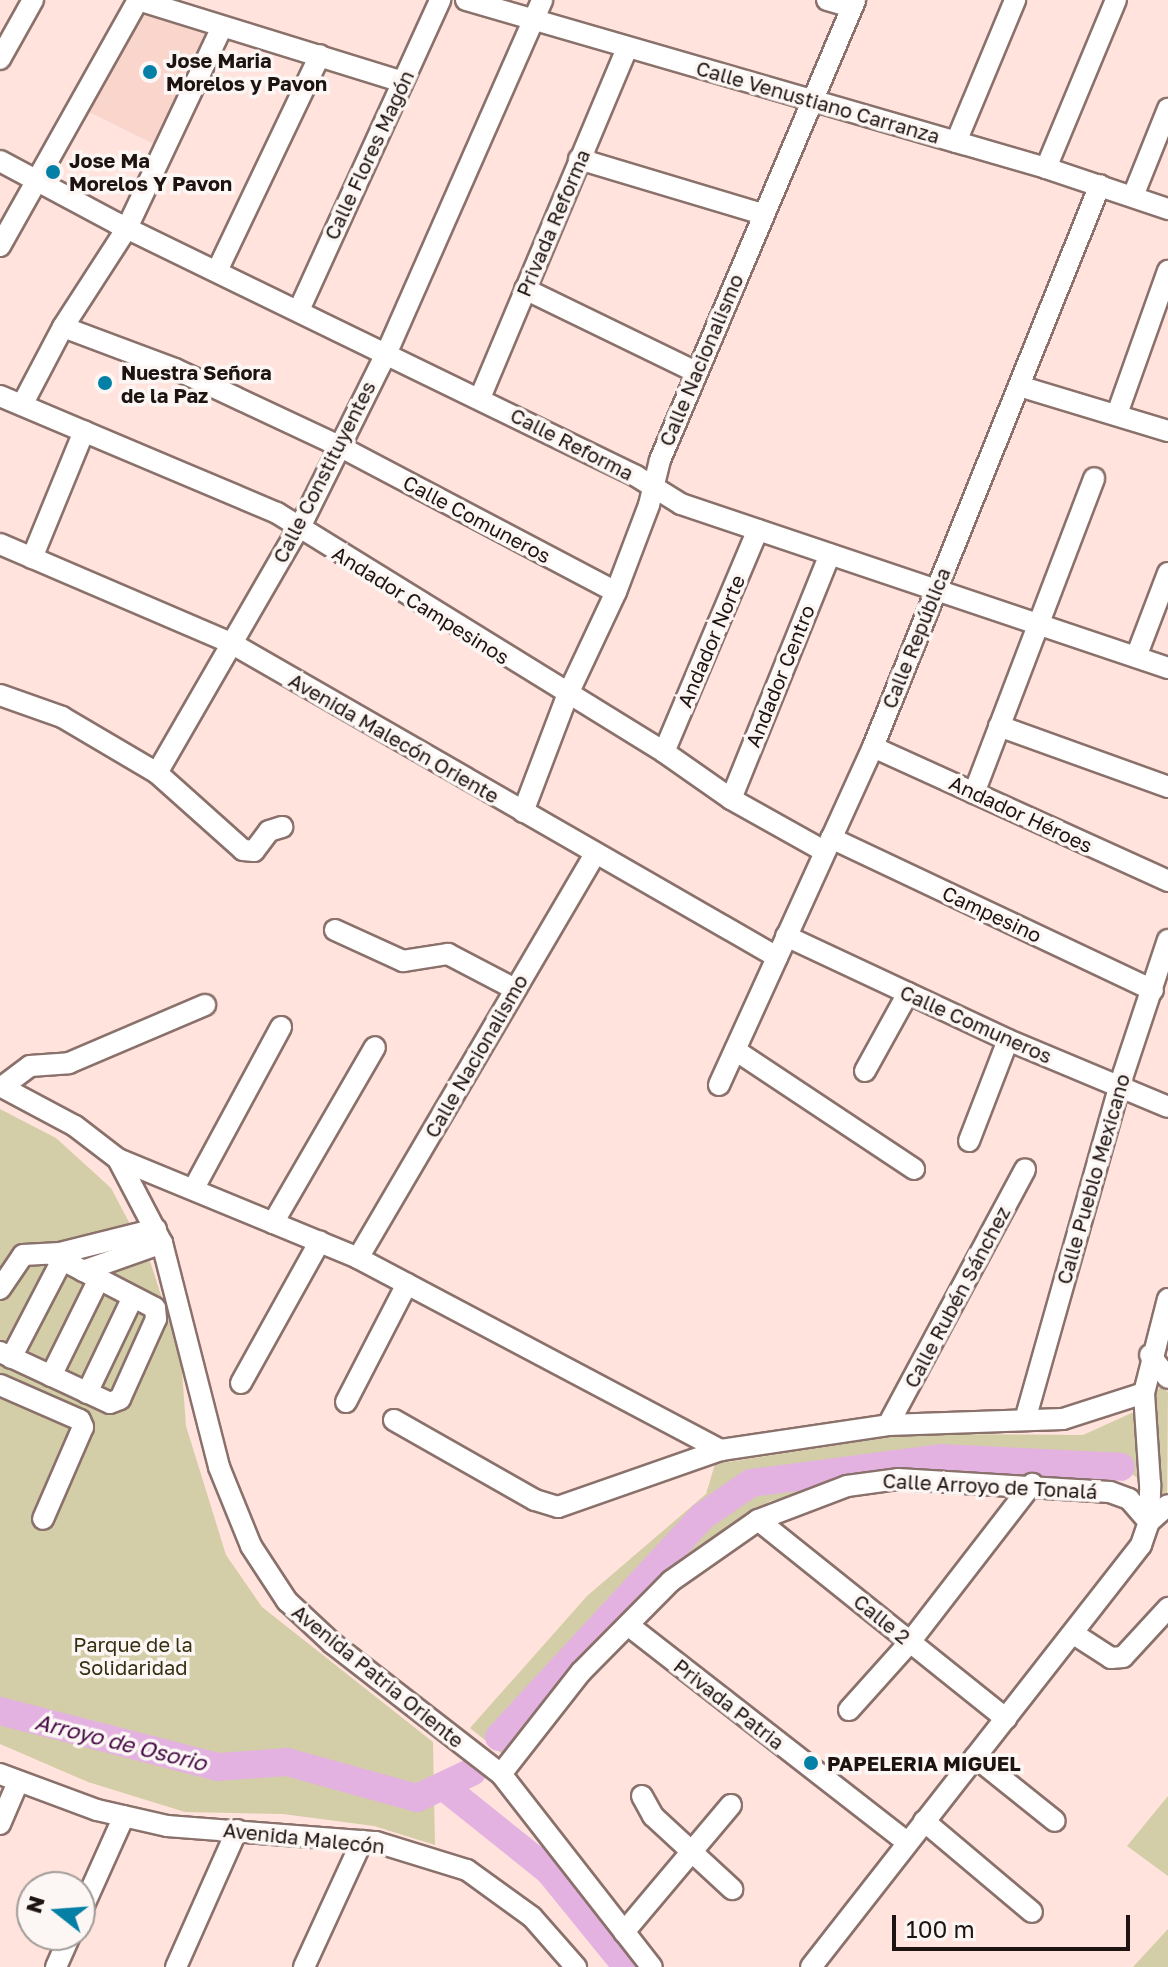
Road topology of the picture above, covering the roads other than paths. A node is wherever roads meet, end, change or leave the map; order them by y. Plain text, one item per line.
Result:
1 (33, 0) edge
2 (138, 0) edge
3 (440, 0) edge
4 (466, 0) edge
5 (542, 0) edge
6 (827, 0) edge
7 (1015, 0) edge
8 (1116, 0) edge
9 (854, 4) edge
10 (536, 21) junction
11 (222, 27) junction
12 (627, 49) junction
13 (320, 55) junction
14 (0, 59) edge
15 (403, 82) junction
16 (812, 99) junction
17 (1168, 109) edge
18 (956, 142) junction
19 (579, 159) junction
20 (0, 161) edge
21 (1046, 168) junction
22 (36, 180) junction
23 (1100, 185) junction
24 (1133, 196) junction
25 (1168, 209) edge
26 (762, 214) junction
27 (127, 228) junction
28 (0, 246) edge
29 (217, 271) junction
30 (1168, 271) edge
31 (525, 289) junction
32 (299, 310) junction
33 (63, 327) junction
34 (387, 352) junction
35 (696, 372) junction
36 (1019, 386) junction
37 (0, 396) edge
38 (480, 398) junction
39 (22, 405) junction
40 (1117, 414) junction
41 (84, 431) junction
42 (1168, 431) edge
43 (337, 445) junction
44 (1094, 478) dead end
45 (654, 487) junction
46 (299, 528) junction
47 (758, 530) junction
48 (0, 544) edge
49 (830, 554) junction
50 (32, 558) junction
51 (1168, 573) edge
52 (616, 592) junction
53 (934, 592) junction
54 (1038, 624) junction
55 (231, 643) junction
56 (1136, 657) junction
57 (1168, 668) edge
58 (0, 695) edge
59 (567, 696) junction
60 (999, 726) junction
61 (873, 747) junction
62 (664, 752) junction
63 (157, 773) junction
64 (1168, 787) edge
65 (974, 793) junction
66 (731, 799) junction
67 (523, 812) junction
68 (282, 827) dead end
69 (827, 844) junction
70 (594, 855) junction
71 (1168, 881) edge
72 (335, 930) dead end
73 (786, 936) junction
74 (1168, 940) edge
75 (777, 957) junction
76 (515, 989) junction
77 (1153, 990) junction
78 (908, 993) junction
79 (205, 1005) dead end
80 (281, 1027) dead end
81 (1008, 1040) junction
82 (375, 1047) dead end
83 (735, 1050) junction
84 (865, 1071) dead end
85 (719, 1085) dead end
86 (1, 1087) edge
87 (1119, 1087) junction
88 (1168, 1107) edge
89 (969, 1141) dead end
90 (118, 1159) junction
91 (914, 1169) dead end
92 (1025, 1169) dead end
93 (194, 1188) junction
94 (273, 1223) junction
95 (159, 1236) junction
96 (320, 1241) junction
97 (109, 1252) junction
98 (57, 1257) junction
99 (358, 1258) junction
100 (91, 1275) junction
101 (407, 1284) junction
102 (0, 1289) edge
103 (133, 1297) junction
104 (1168, 1299) edge
105 (6, 1355) edge
106 (1150, 1355) junction
107 (51, 1376) junction
108 (1168, 1378) edge
109 (241, 1383) dead end
110 (0, 1385) edge
111 (87, 1393) junction
112 (1144, 1393) junction
113 (346, 1402) dead end
114 (394, 1420) dead end
115 (1025, 1420) junction
116 (888, 1425) junction
117 (721, 1450) junction
118 (1032, 1484) junction
119 (1168, 1505) edge
120 (43, 1519) dead end
121 (758, 1520) junction
122 (1149, 1522) junction
123 (1168, 1608) edge
124 (628, 1625) junction
125 (1074, 1634) junction
126 (910, 1642) junction
127 (849, 1710) dead end
128 (1006, 1719) junction
129 (975, 1757) junction
130 (501, 1774) junction
131 (9, 1778) edge
132 (642, 1796) dead end
133 (731, 1805) dead end
134 (124, 1816) junction
135 (1, 1821) edge
136 (924, 1821) junction
137 (1055, 1821) dead end
138 (237, 1830) junction
139 (362, 1841) junction
140 (907, 1842) junction
141 (693, 1852) junction
142 (96, 1878) edge
143 (732, 1889) dead end
144 (1032, 1912) dead end
145 (624, 1932) junction
146 (176, 1967) edge
147 (304, 1967) edge
148 (576, 1967) edge
149 (652, 1967) edge
150 (811, 1967) edge

1 - 14 street
2 - 11 street
2 - 22 street
3 - 15 street, Calle Flores Magón
4 - 10 street, Calle Venustiano Carranza
5 - 10 street, Calle Constituyentes
6 - 9 street
7 - 18 street
8 - 21 street
9 - 16 street, Calle Nacionalismo
10 - 12 street, Calle Venustiano Carranza
10 - 34 street, Calle Constituyentes
11 - 13 street
11 - 27 street
12 - 16 street, Calle Venustiano Carranza
12 - 19 street, Privada Reforma
13 - 15 street
13 - 29 street
15 - 32 street, Calle Flores Magón
16 - 18 street, Calle Venustiano Carranza
16 - 26 street, Calle Nacionalismo
17 - 24 street
18 - 21 street, Calle Venustiano Carranza
19 - 26 street
19 - 31 street, Privada Reforma
20 - 22 street, Calle Reforma
21 - 23 street, Calle Venustiano Carranza
22 - 27 street, Calle Reforma
22 - 28 street
23 - 24 street, Calle Venustiano Carranza
23 - 36 street, Calle República
24 - 25 street, Calle Venustiano Carranza
26 - 35 street, Calle Nacionalismo
27 - 29 street, Calle Reforma
27 - 33 street
29 - 32 street, Calle Reforma
30 - 40 street
31 - 35 street
31 - 38 street, Privada Reforma
32 - 34 street, Calle Reforma
33 - 39 street
33 - 43 street, Calle Comuneros
34 - 38 street, Calle Reforma
34 - 43 street, Calle Constituyentes
35 - 45 street, Calle Nacionalismo
36 - 40 street
36 - 53 street, Calle República
37 - 39 street, Andador Campesinos
38 - 45 street, Calle Reforma
39 - 41 street, Andador Campesinos
40 - 42 street
41 - 46 street, Andador Campesinos
41 - 50 street
43 - 46 street, Calle Constituyentes
43 - 52 street, Calle Comuneros
44 - 54 street
45 - 47 street, Calle Reforma
45 - 52 street, Calle Nacionalismo
46 - 55 street, Calle Constituyentes
46 - 59 street, Andador Campesinos
47 - 49 street, Calle Reforma
47 - 62 street, Andador Norte
48 - 50 street, Avenida Malecón Oriente
49 - 53 street, Calle Reforma
49 - 66 street, Andador Centro
50 - 55 street, Avenida Malecón Oriente
51 - 56 street
52 - 59 street, Calle Nacionalismo
53 - 54 street, Calle Reforma
53 - 61 street, Calle República
54 - 56 street, Calle Reforma
54 - 60 street
55 - 63 street, Calle Constituyentes
55 - 67 street, Avenida Malecón Oriente
56 - 57 street, Calle Reforma
58 - 63 street
59 - 62 street, Andador Campesinos
59 - 67 street, Calle Nacionalismo
60 - 64 street
60 - 65 street
61 - 65 street, Andador Héroes
61 - 69 street, Calle República
62 - 66 street, Andador Campesinos
63 - 68 street
65 - 71 street, Andador Héroes
66 - 69 street, Andador Campesinos
67 - 70 street, Avenida Malecón Oriente
69 - 73 street, Calle República
69 - 77 street, Campesino
70 - 75 street, Avenida Malecón Oriente
70 - 76 street, Calle Nacionalismo
72 - 76 street
73 - 75 street, Calle República
73 - 78 street, Calle Comuneros
74 - 77 street, Calle Pueblo Mexicano
75 - 83 street, Calle República
76 - 99 street, Calle Nacionalismo
77 - 87 street, Calle Pueblo Mexicano
78 - 81 street, Calle Comuneros
78 - 84 street
79 - 86 street
80 - 93 street
81 - 87 street, Calle Comuneros
81 - 89 street
82 - 94 street
83 - 85 street, Calle República
83 - 91 street
86 - 90 street, Avenida Patria Oriente
87 - 88 street, Calle Comuneros
87 - 115 street, Calle Pueblo Mexicano
90 - 93 street, Avenida Patria Oriente
90 - 95 street, Avenida Patria Oriente
92 - 116 street, Calle Rubén Sánchez
93 - 94 street, Avenida Patria Oriente
94 - 96 street, Avenida Patria Oriente
95 - 97 street
95 - 130 street, Avenida Patria Oriente
96 - 99 street, Avenida Patria Oriente
96 - 109 street
97 - 98 street
97 - 100 street
98 - 100 street
98 - 102 street
98 - 105 street
99 - 101 street, Avenida Patria Oriente
100 - 103 street
100 - 107 street
101 - 113 street
101 - 117 street, Avenida Patria Oriente
103 - 111 street
103 - 111 street
104 - 106 street
105 - 107 street
106 - 108 street
106 - 112 street
107 - 111 street
110 - 120 street
112 - 115 street
112 - 122 street
114 - 117 street
115 - 116 street
116 - 117 street
118 - 121 street, Calle Arroyo de Tonalá
118 - 122 street, Calle Arroyo de Tonalá
118 - 126 street
119 - 122 street
121 - 124 street, Calle Arroyo de Tonalá
121 - 126 street, Calle 2
122 - 125 street
123 - 125 street
124 - 130 street, Calle Arroyo de Tonalá
124 - 140 street, Privada Patria
125 - 128 street
126 - 127 street
126 - 128 street, Calle 2
128 - 129 street
129 - 136 street
129 - 137 street
130 - 145 street, Avenida Patria Oriente
131 - 134 street, Avenida Malecón
131 - 135 street
132 - 141 street
133 - 141 street
134 - 138 street, Avenida Malecón
134 - 142 street
136 - 140 street
136 - 144 street
138 - 139 street, Avenida Malecón
138 - 146 street
139 - 147 street
139 - 148 street, Avenida Malecón
140 - 150 street
141 - 143 street
141 - 145 street
145 - 149 street, Avenida Patria Oriente

